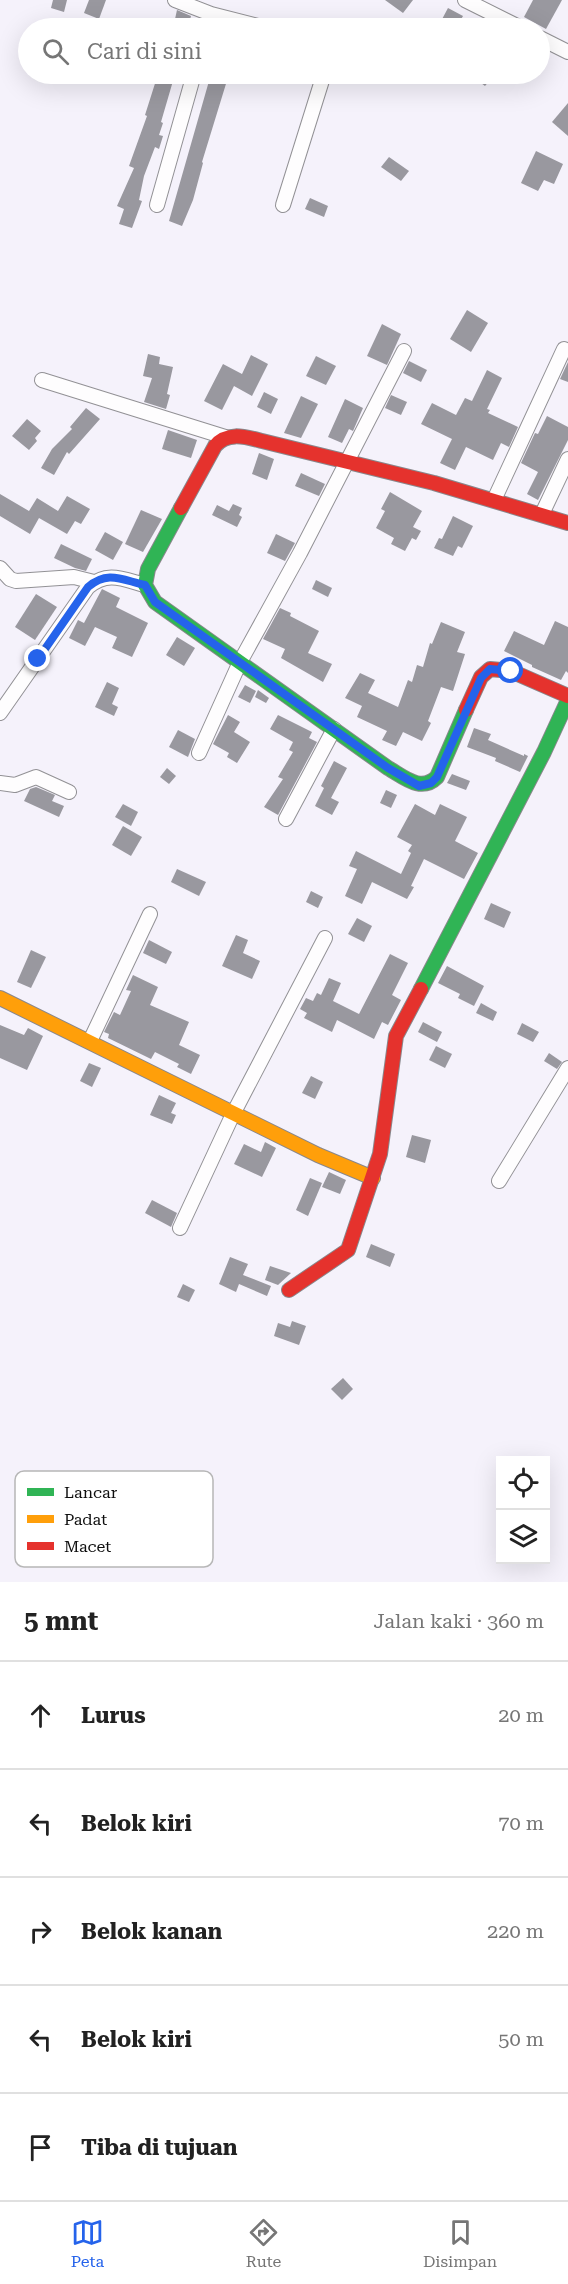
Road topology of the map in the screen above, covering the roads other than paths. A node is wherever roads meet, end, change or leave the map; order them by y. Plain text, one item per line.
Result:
1 (175, 0) edge
2 (465, 0) edge
3 (211, 14) junction
4 (210, 18) edge
5 (227, 18) edge
6 (501, 18) edge
7 (550, 43) edge
8 (568, 52) edge
9 (191, 84) edge
10 (321, 84) edge
11 (157, 205) dead end
12 (283, 205) dead end
13 (564, 349) dead end
14 (404, 351) dead end
15 (42, 380) dead end
16 (225, 437) junction
17 (568, 459) edge
18 (346, 461) junction
19 (494, 500) junction
20 (542, 514) junction
21 (568, 523) edge
22 (0, 568) edge
23 (94, 582) junction
24 (145, 585) junction
25 (240, 662) junction
26 (568, 698) edge
27 (0, 713) edge
28 (334, 729) junction
29 (199, 753) dead end
30 (0, 783) edge
31 (69, 792) dead end
32 (286, 819) dead end
33 (150, 914) dead end
34 (325, 938) dead end
35 (0, 998) edge
36 (90, 1041) junction
37 (568, 1068) edge
38 (233, 1114) junction
39 (373, 1178) junction
40 (499, 1181) dead end
41 (180, 1228) dead end
42 (289, 1290) dead end

1 - 3 street
2 - 6 street
3 - 4 street
3 - 5 street
7 - 8 street
9 - 11 street
10 - 12 street
13 - 19 street
14 - 18 street
15 - 16 street
16 - 18 street
16 - 24 street
17 - 20 street
18 - 19 street
18 - 25 street
19 - 20 street
20 - 21 street
22 - 23 street
23 - 24 street
23 - 27 street
24 - 25 street
25 - 28 street
25 - 29 street
26 - 28 street
26 - 39 street
28 - 32 street
30 - 31 street
33 - 36 street
34 - 38 street
35 - 36 street
36 - 38 street
37 - 40 street
38 - 39 street
38 - 41 street
39 - 42 street

